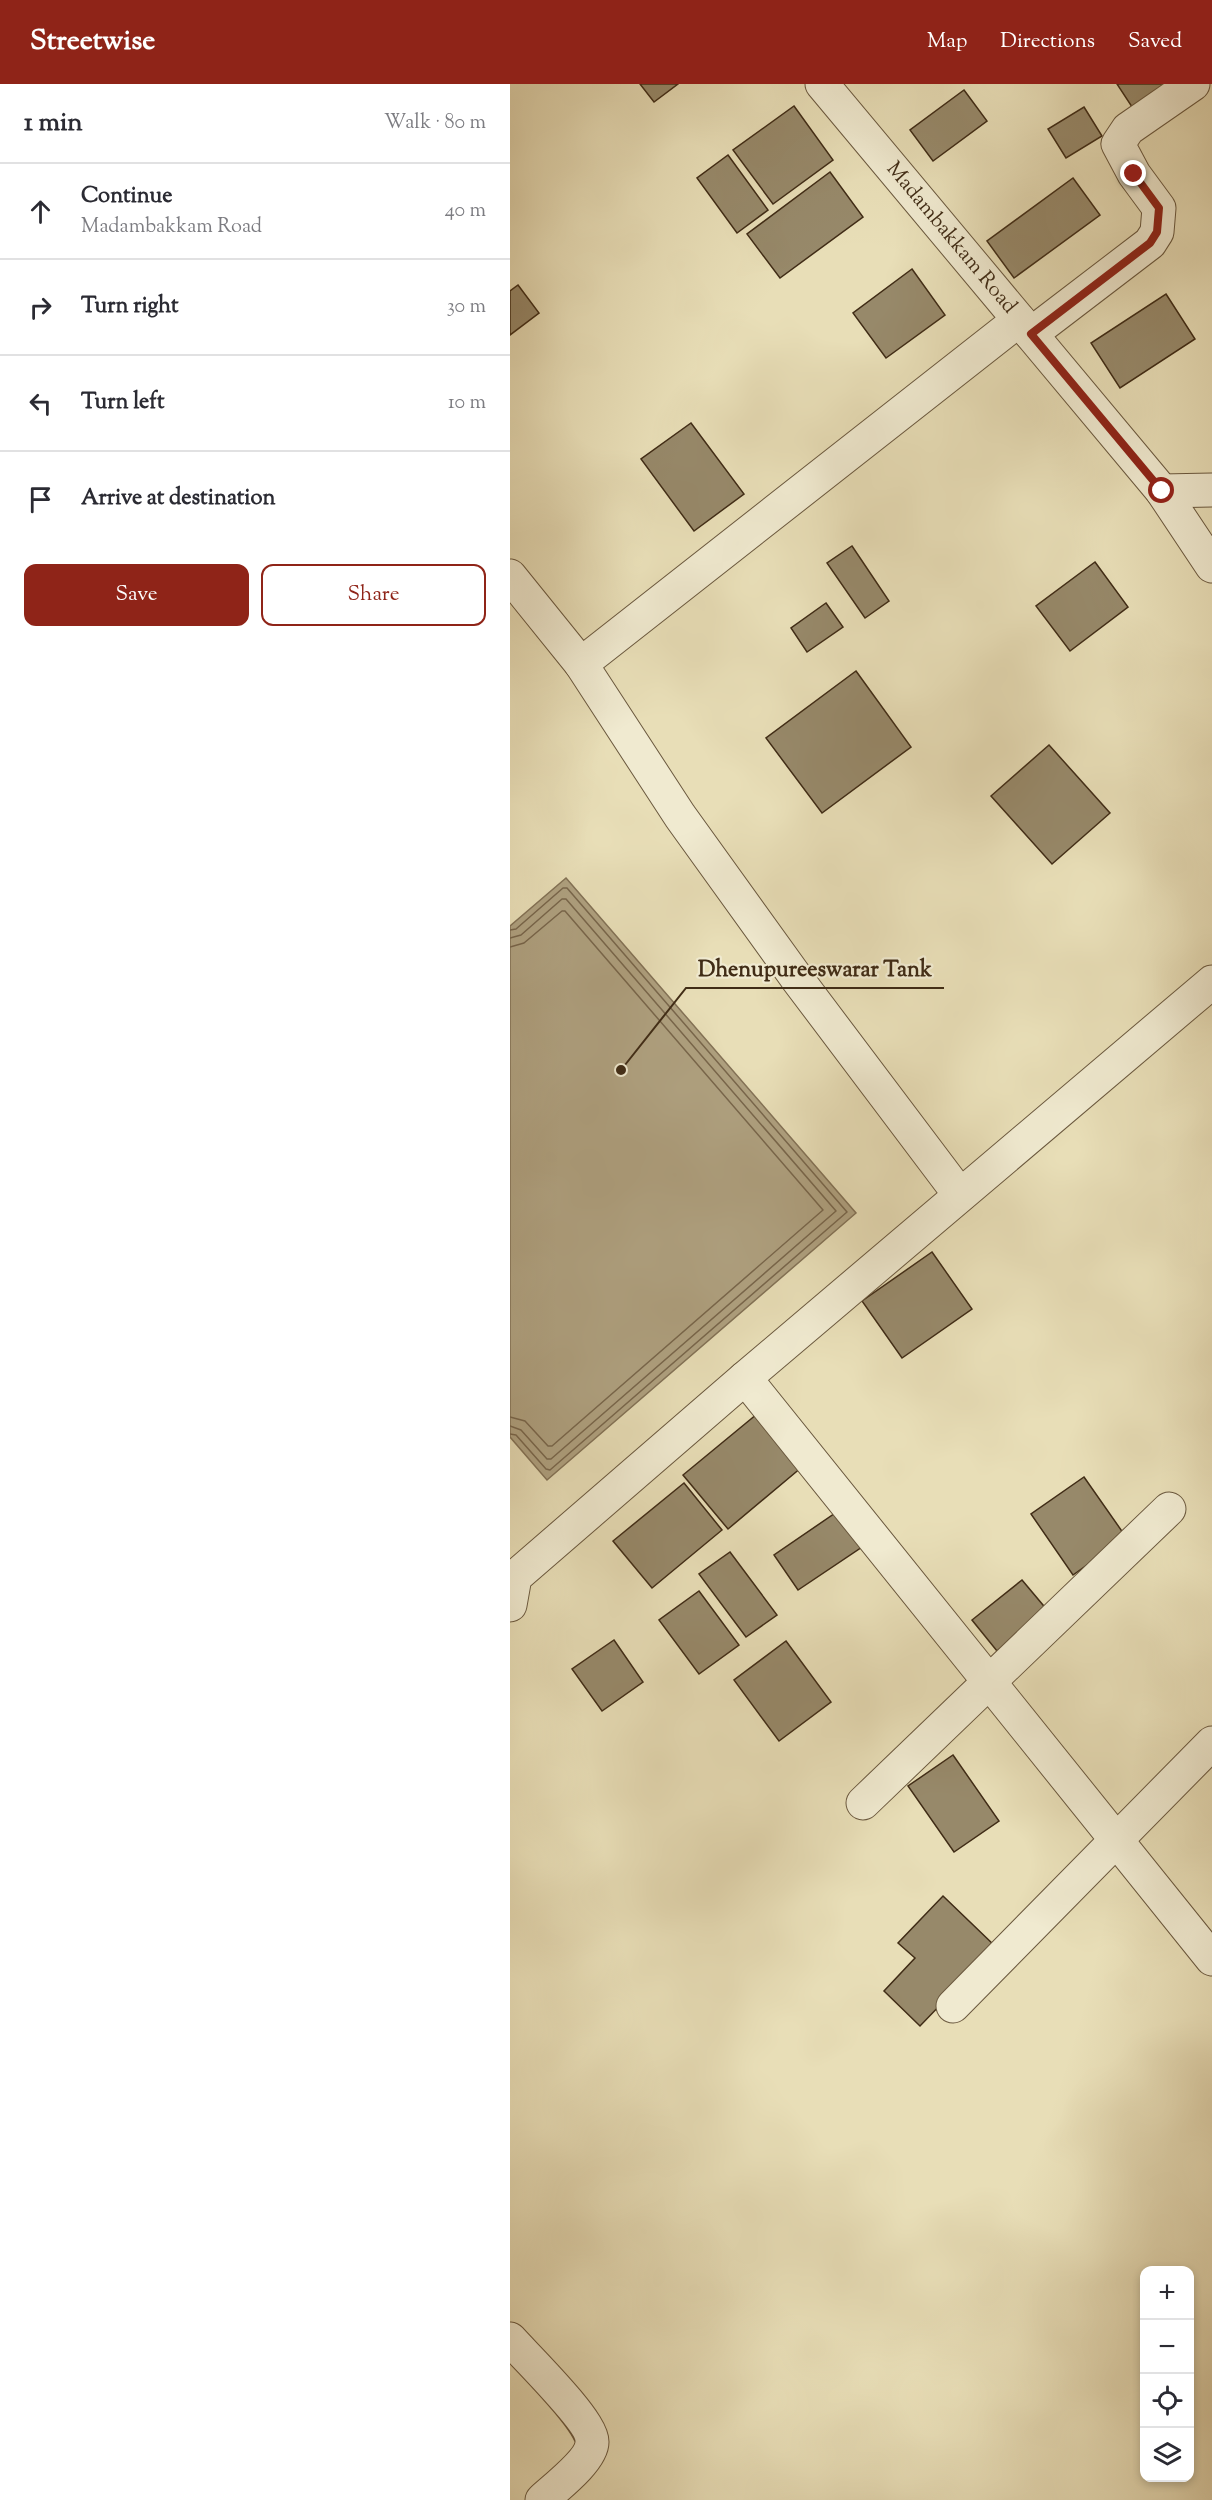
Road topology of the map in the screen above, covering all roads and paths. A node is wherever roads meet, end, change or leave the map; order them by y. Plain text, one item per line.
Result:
1 (822, 84) edge
2 (1193, 84) edge
3 (1025, 327) junction
4 (1212, 490) edge
5 (1162, 491) junction
6 (1212, 566) edge
7 (510, 576) edge
8 (581, 664) junction
9 (1212, 982) edge
10 (960, 1195) junction
11 (745, 1378) junction
12 (1169, 1509) dead end
13 (512, 1584) edge
14 (990, 1683) junction
15 (1212, 1743) edge
16 (864, 1803) dead end
17 (1116, 1839) junction
18 (1212, 1959) edge
19 (953, 2006) dead end
20 (510, 2338) edge
21 (542, 2500) edge

1 - 3 street, Madambakkam Road
2 - 3 street
3 - 5 street, Madambakkam Road
3 - 8 street
4 - 5 street
5 - 6 street, Madambakkam Road
7 - 8 street
8 - 10 street
9 - 10 street
10 - 11 street
11 - 13 street
11 - 14 street
12 - 14 street
14 - 16 street
14 - 17 street
15 - 17 street
17 - 18 street
17 - 19 street
20 - 21 street

